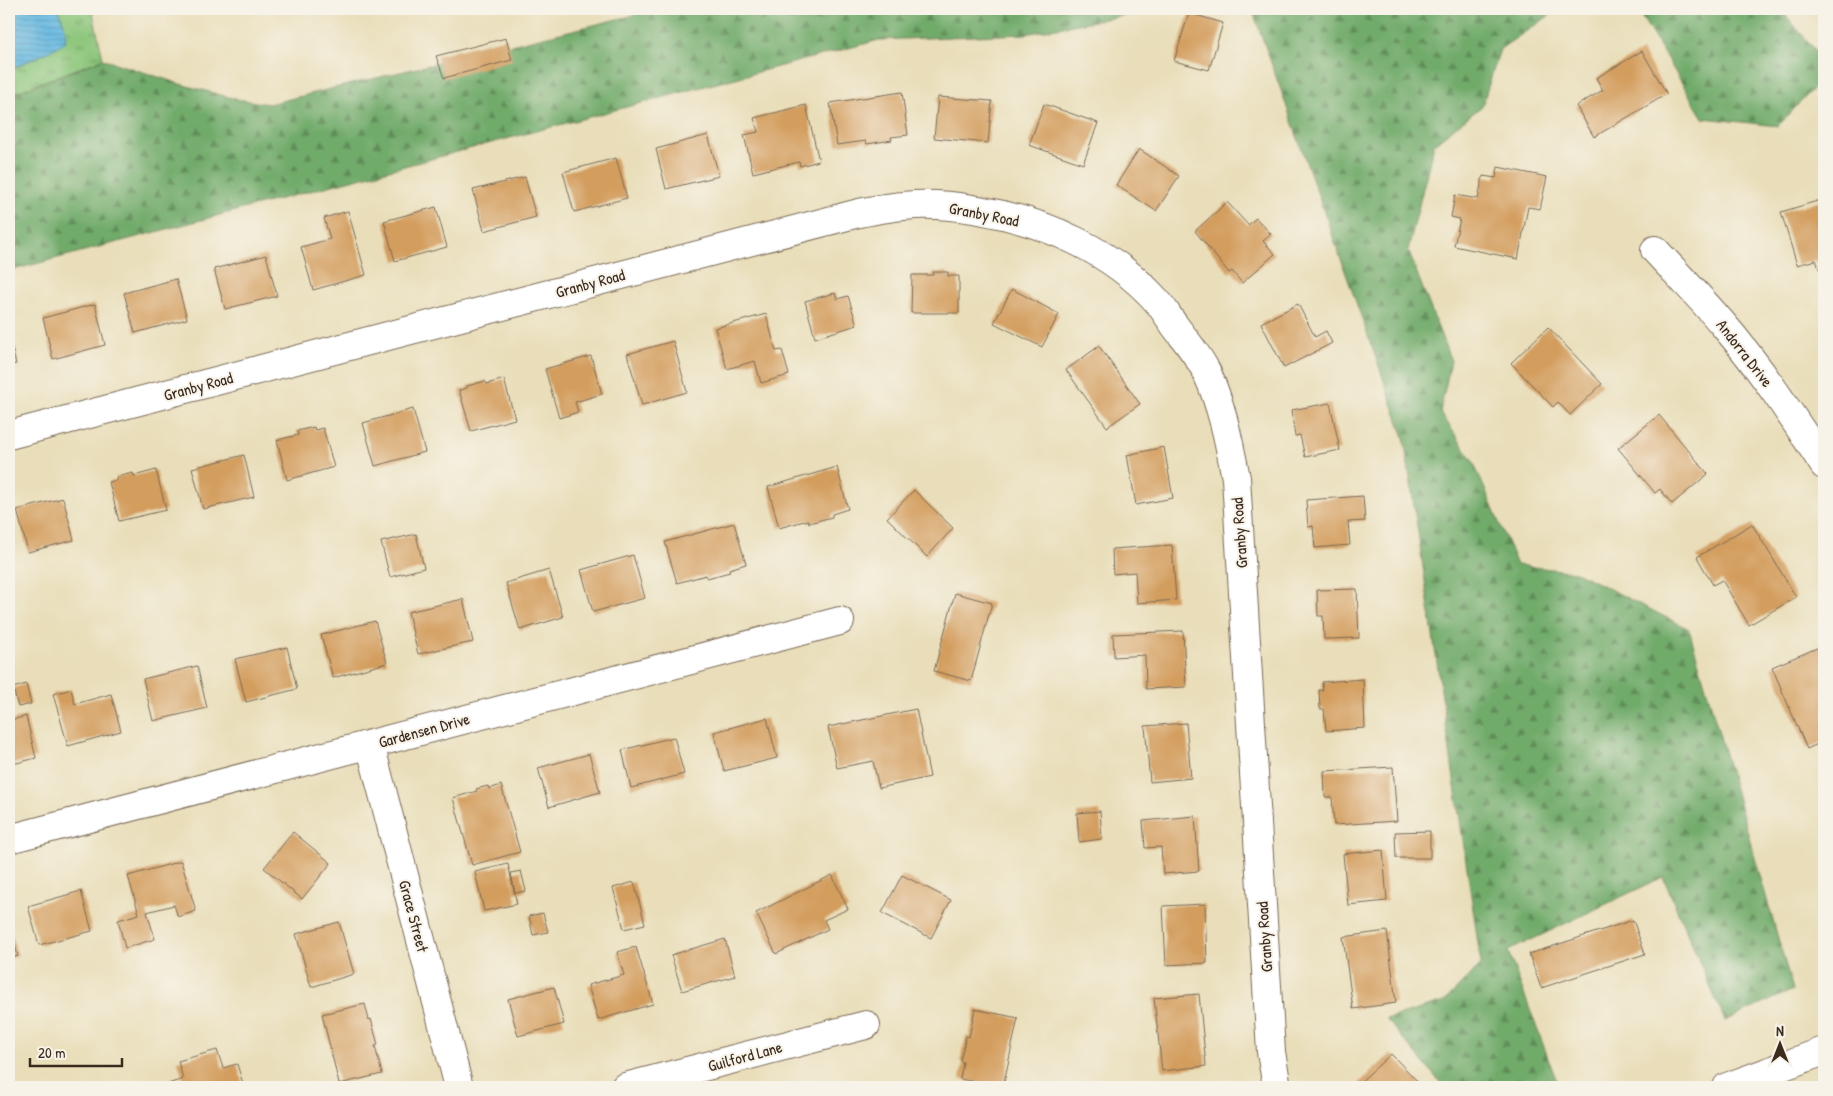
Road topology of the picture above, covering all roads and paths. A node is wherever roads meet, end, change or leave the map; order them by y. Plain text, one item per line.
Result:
1 (1655, 250) dead end
2 (9, 435) edge
3 (1824, 463) edge
4 (840, 621) dead end
5 (370, 744) junction
6 (9, 839) edge
7 (866, 1024) dead end
8 (1824, 1051) edge
9 (459, 1087) edge
10 (625, 1087) edge
11 (1277, 1087) edge
12 (1727, 1087) edge

1 - 3 street, Andorra Drive
2 - 11 street, Granby Road
4 - 5 street, Gardensen Drive
5 - 6 street, Gardensen Drive
5 - 9 street, Grace Street
7 - 10 street, Guilford Lane
8 - 12 street

